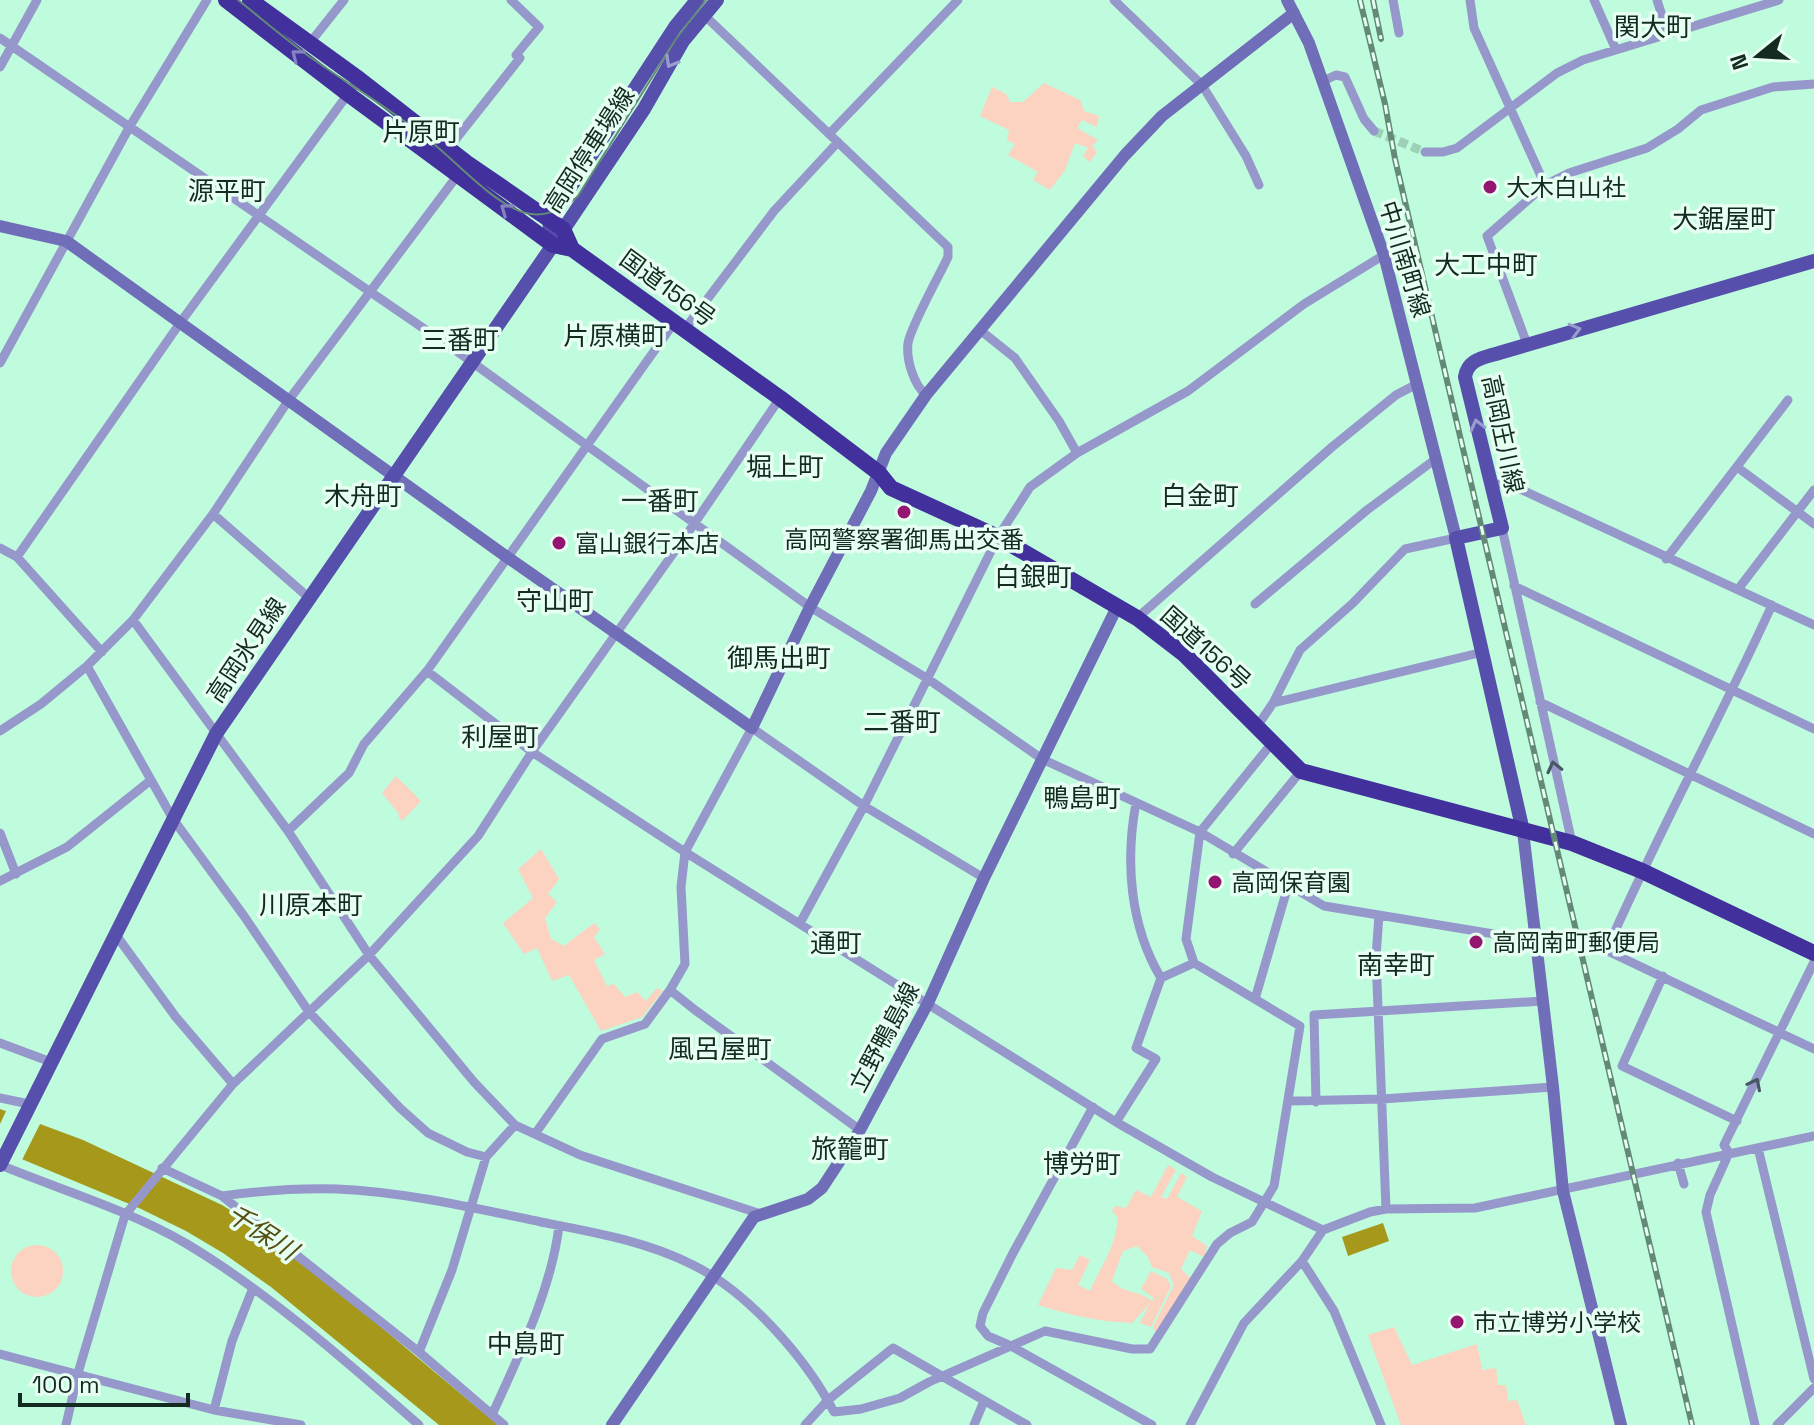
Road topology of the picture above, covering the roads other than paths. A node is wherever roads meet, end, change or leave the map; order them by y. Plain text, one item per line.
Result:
1 (37, 0) edge
2 (207, 0) edge
3 (226, 0) edge
4 (250, 0) edge
5 (344, 0) edge
6 (511, 0) edge
7 (717, 0) edge
8 (958, 0) edge
9 (1114, 0) edge
10 (1287, 0) edge
11 (1393, 0) edge
12 (1470, 0) edge
13 (1594, 0) edge
14 (1657, 0) edge
15 (1779, 0) edge
16 (693, 1) edge
17 (1294, 13) junction
18 (704, 16) junction
19 (1399, 33) dead end
20 (1668, 34) junction
21 (0, 38) edge
22 (309, 44) junction
23 (11, 45) junction
24 (1616, 50) junction
25 (0, 67) edge
26 (359, 79) junction
27 (1323, 81) junction
28 (1814, 84) edge
29 (1202, 85) junction
30 (348, 94) junction
31 (1509, 110) junction
32 (130, 126) junction
33 (1374, 131) tunnel mouth
34 (829, 134) junction
35 (838, 142) junction
36 (448, 149) junction
37 (1425, 152) tunnel mouth
38 (462, 168) junction
39 (1259, 185) dead end
40 (1545, 185) junction
41 (260, 216) junction
42 (556, 224) junction
43 (0, 226) edge
44 (66, 241) junction
45 (553, 245) junction
46 (572, 249) junction
47 (1384, 255) junction
48 (1814, 261) edge
49 (369, 291) junction
50 (180, 323) junction
51 (679, 326) junction
52 (980, 330) junction
53 (1527, 344) junction
54 (1, 357) edge
55 (470, 362) junction
56 (1417, 384) junction
57 (926, 395) junction
58 (780, 398) junction
59 (1788, 400) dead end
60 (288, 401) junction
61 (587, 446) junction
62 (1077, 453) junction
63 (1437, 458) junction
64 (1737, 467) junction
65 (879, 473) junction
66 (394, 476) junction
67 (1492, 485) junction
68 (1814, 490) edge
69 (1797, 512) junction
70 (213, 514) junction
71 (694, 524) junction
72 (1814, 524) edge
73 (1502, 528) junction
74 (998, 537) junction
75 (1456, 538) junction
76 (0, 548) edge
77 (17, 557) junction
78 (507, 557) junction
79 (1666, 559) junction
80 (1514, 586) junction
81 (1739, 588) junction
82 (308, 597) junction
83 (1255, 604) dead end
84 (1772, 605) junction
85 (810, 607) junction
86 (1117, 607) junction
87 (1137, 618) junction
88 (133, 620) junction
89 (1814, 625) edge
90 (614, 634) junction
91 (102, 652) junction
92 (1483, 652) junction
93 (87, 666) junction
94 (427, 671) junction
95 (928, 679) junction
96 (1734, 689) junction
97 (1540, 702) junction
98 (1273, 703) junction
99 (752, 728) junction
100 (1256, 728) junction
101 (1814, 729) edge
102 (0, 731) edge
103 (216, 734) junction
104 (1272, 743) junction
105 (532, 752) junction
106 (1042, 759) junction
107 (1301, 771) junction
108 (1691, 774) junction
109 (151, 780) junction
110 (1136, 803) junction
111 (864, 806) junction
112 (173, 819) junction
113 (288, 831) junction
114 (1523, 831) junction
115 (1200, 832) junction
116 (0, 833) edge
117 (1814, 834) edge
118 (1572, 843) junction
119 (685, 852) junction
120 (1233, 854) junction
121 (1642, 871) junction
122 (16, 874) junction
123 (984, 878) junction
124 (0, 881) edge
125 (1288, 886) junction
126 (1379, 915) junction
127 (800, 923) junction
128 (116, 935) junction
129 (1537, 941) junction
130 (1607, 949) junction
131 (1814, 953) edge
132 (369, 955) junction
133 (1814, 962) edge
134 (1194, 963) junction
135 (1663, 976) junction
136 (1161, 978) junction
137 (670, 990) junction
138 (1255, 999) junction
139 (1543, 1001) junction
140 (928, 1003) junction
141 (1378, 1010) junction
142 (309, 1012) junction
143 (1781, 1033) junction
144 (0, 1043) edge
145 (1814, 1049) edge
146 (51, 1062) junction
147 (233, 1084) junction
148 (1553, 1087) junction
149 (0, 1098) edge
150 (1382, 1099) junction
151 (1289, 1101) junction
152 (1316, 1102) junction
153 (27, 1107) junction
154 (1093, 1107) junction
155 (1737, 1121) junction
156 (1116, 1122) junction
157 (515, 1125) junction
158 (860, 1130) junction
159 (535, 1134) junction
160 (1814, 1136) edge
161 (1758, 1148) junction
162 (1729, 1153) junction
163 (486, 1157) junction
164 (2, 1162) edge
165 (1678, 1163) junction
166 (160, 1170) junction
167 (1684, 1184) dead end
168 (1563, 1191) junction
169 (222, 1196) junction
170 (1266, 1204) junction
171 (471, 1208) junction
172 (1386, 1209) junction
173 (126, 1212) junction
174 (761, 1214) junction
175 (559, 1226) junction
176 (1323, 1230) junction
177 (1302, 1261) junction
178 (714, 1277) junction
179 (253, 1288) junction
180 (1011, 1346) junction
181 (419, 1352) junction
182 (0, 1354) edge
183 (78, 1373) junction
184 (941, 1377) junction
185 (1814, 1379) edge
186 (1814, 1388) edge
187 (828, 1400) junction
188 (984, 1401) junction
189 (214, 1410) junction
190 (834, 1412) junction
191 (492, 1415) junction
192 (66, 1425) edge
193 (301, 1425) edge
194 (419, 1425) edge
195 (504, 1425) edge
196 (612, 1425) edge
197 (805, 1425) edge
198 (835, 1425) edge
199 (974, 1425) edge
200 (1027, 1425) edge
201 (1152, 1425) edge
202 (1190, 1425) edge
203 (1381, 1425) edge
204 (1621, 1425) edge
205 (1755, 1425) edge
206 (1777, 1425) edge

1 - 23 street
2 - 32 street
30 -> 3 highway, 国道156号
4 - 22 highway, 国道156号
5 - 22 street
6 - 36 street
7 - 18 main road, 高岡停車場線
8 - 34 street
9 - 29 street
10 - 17 street, 中川南町線
11 - 19 street
12 - 31 street
13 - 24 street
14 - 20 street
15 - 20 street
16 - 18 street
16 - 42 main road, 高岡停車場線
17 - 27 street, 中川南町線
17 - 29 street
18 - 34 street
18 -> 42 main road, 高岡停車場線
20 - 24 street
21 - 23 street
22 - 26 highway, 国道156号
23 - 25 street
23 - 32 street
24 - 31 street
26 - 30 street
26 - 36 highway, 国道156号
27 - 33 street
27 - 47 street, 中川南町線
28 - 40 street
29 - 39 street
29 - 52 street
30 - 38 highway, 国道156号
30 - 41 street
31 - 37 street
31 - 40 street
32 - 41 street
32 - 44 street
34 - 35 street
35 - 51 street
35 - 57 street
36 - 38 highway, 国道156号
38 - 42 highway, 国道156号
45 -> 38 highway, 国道156号
38 - 49 street
40 - 53 street
41 - 49 street
41 - 50 street
42 - 45 main road, 高岡停車場線
42 - 46 highway, 国道156号
43 - 44 street
44 - 50 street
44 - 54 street
45 - 46 highway, 国道156号
45 - 55 main road, 高岡氷見線
46 - 51 highway, 国道156号
47 - 56 street, 中川南町線
47 - 62 street
53 -> 48 main road, 高岡庄川線
49 - 55 street
49 - 60 street
50 - 60 street
50 - 77 street
51 - 58 highway, 国道156号
51 - 61 street
52 - 57 street
52 - 62 street
67 -> 53 main road, 高岡庄川線
55 - 61 street
55 - 66 main road, 高岡氷見線
56 - 63 street, 中川南町線
56 - 87 street
57 - 65 street
58 - 65 highway, 国道156号
58 - 71 street
59 - 64 street
60 - 66 street
60 - 70 street
61 - 71 street
61 - 78 street
62 - 74 street
63 - 75 street, 中川南町線
63 - 83 street
64 - 69 street
64 - 79 street
65 - 74 highway, 国道156号
65 - 85 street
66 - 78 street
66 - 82 main road, 高岡氷見線
67 - 73 main road, 高岡庄川線
67 - 79 street
68 - 69 street
69 - 72 street
69 - 81 street
70 - 82 street
70 - 88 street
71 - 85 street
71 - 90 street
73 - 75 main road, 高岡庄川線
73 - 80 street
74 - 86 highway, 国道156号
74 - 95 street
75 - 92 main road
75 - 98 street
76 - 77 street
77 - 91 street
78 - 90 street
78 - 94 street
79 - 81 street
80 - 96 street
80 - 97 street
81 - 84 street
82 - 103 main road, 高岡氷見線
84 - 89 street
84 - 96 street
85 - 95 street
85 - 99 street
86 - 87 highway, 国道156号
86 - 106 street, 立野鴨島線
87 - 100 highway, 国道156号
88 - 91 street
88 - 103 street
90 - 99 street
90 - 105 street
91 - 93 street
92 - 98 street
92 - 114 main road
93 - 102 street
93 - 109 street
94 - 105 street
94 - 113 street
95 - 106 street
95 - 111 street
96 - 101 street
96 - 108 street
97 - 108 street
118 -> 97 street
98 - 100 street
99 - 111 street
99 - 119 street
100 - 104 highway, 国道156号
103 - 112 main road, 高岡氷見線
103 - 113 street
104 - 107 highway, 国道156号
104 - 115 street
105 - 119 street
105 - 132 street
106 - 110 street
106 - 123 street, 立野鴨島線
107 - 114 highway, 国道156号
107 - 120 street
108 - 117 street
108 - 121 street
109 - 112 street
109 - 122 street
110 - 115 street
110 - 136 street
111 - 123 street
111 - 127 street
112 - 128 main road, 高岡氷見線
112 - 142 street
113 - 132 street
114 - 118 highway, 国道156号
114 - 129 street
115 - 120 street
115 - 134 street
116 - 122 street
118 - 121 highway, 国道156号
119 - 127 street
119 - 137 street
120 - 125 street
121 - 130 street
121 - 131 highway, 国道156号
122 - 124 street
123 - 140 street, 立野鴨島線
125 - 126 street
125 - 138 street
126 - 129 street
126 - 141 street
127 - 140 street
128 - 146 main road, 高岡氷見線
128 - 147 street
129 - 130 street
129 - 139 street
130 - 135 street
132 - 142 street
132 - 157 street
133 - 143 street
134 - 136 street
134 - 138 street
135 - 143 street
135 - 155 street
136 - 156 street
137 - 158 street
137 - 159 street
138 - 151 street
139 - 141 street
139 - 148 street
140 - 154 street
140 - 158 street, 立野鴨島線
141 - 150 street
141 - 152 street
142 - 147 street
142 - 163 street
143 - 145 street
155 -> 143 street
144 - 146 street
146 - 153 main road, 高岡氷見線
147 - 166 street
148 - 150 street
148 - 168 street
149 - 153 street
150 - 152 street
150 - 172 street
151 - 152 street
151 - 170 street
153 - 164 main road, 高岡氷見線
154 - 156 street
154 - 180 street
155 - 162 street
156 - 170 street
157 - 159 street
157 - 163 street
158 - 174 street, 立野鴨島線
159 - 174 street
160 - 161 street
161 - 162 street
161 - 185 street
162 - 165 street
162 - 205 street
163 - 171 street
164 - 173 street
165 - 167 street
165 - 168 street
166 - 169 street
166 - 173 street
168 - 172 street
168 - 204 street
169 - 171 street
169 - 181 street
170 - 176 street
170 - 180 street
171 - 175 street
171 - 181 street
172 - 176 street
173 - 179 street
173 - 183 street
174 - 178 street
175 - 178 street
175 - 191 street
176 - 177 street
177 - 202 street
177 - 203 street
178 - 187 street
178 - 196 street
179 - 189 street
179 - 194 street
180 - 184 street
180 - 201 street
181 - 191 street
182 - 183 street
183 - 189 street
183 - 192 street
184 - 187 street
184 - 188 street
184 - 190 street
186 - 206 street
187 - 190 street
187 - 197 street
188 - 199 street
188 - 200 street
189 - 193 street
190 - 198 street
191 - 195 street

